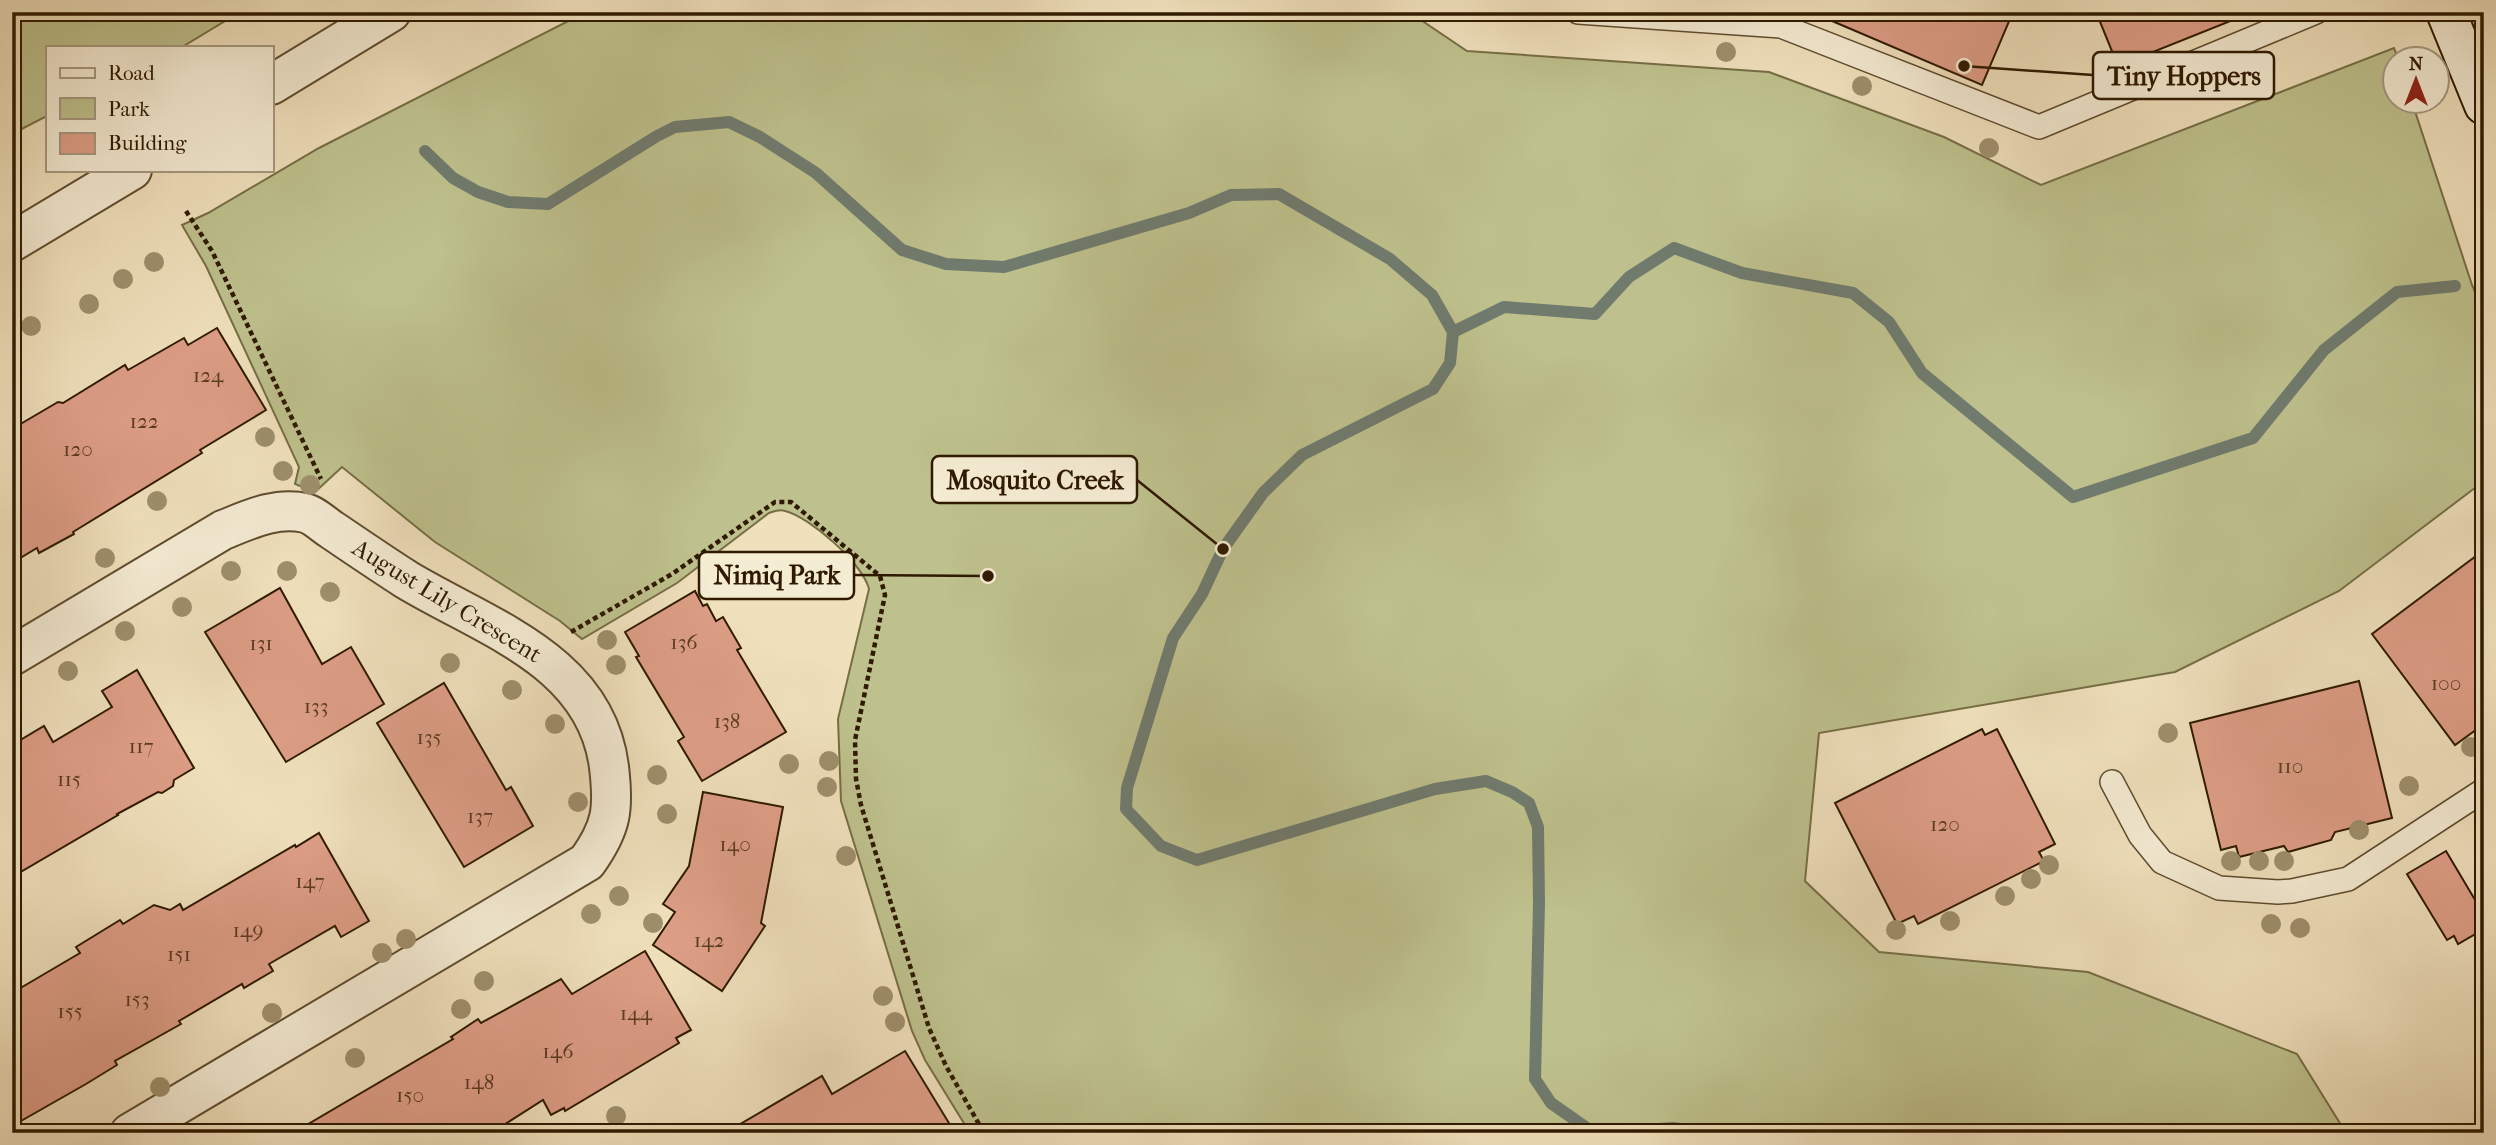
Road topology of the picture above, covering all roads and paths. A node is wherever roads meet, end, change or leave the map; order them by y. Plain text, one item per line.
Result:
1 (391, 12) edge
2 (1578, 12) edge
3 (2316, 12) edge
4 (2446, 12) edge
5 (273, 84) edge
6 (2484, 105) edge
7 (129, 172) edge
8 (186, 211) dead end
9 (12, 242) edge
10 (306, 513) junction
11 (567, 634) dead end
12 (12, 656) edge
13 (2112, 782) dead end
14 (2484, 790) edge
15 (130, 1133) edge
16 (984, 1133) edge

1 - 5 street
2 - 3 lane
4 - 6 street
7 - 9 street
8 - 10 path
10 - 12 street
10 - 15 street, August Lily Crescent
11 - 16 path
13 - 14 lane

